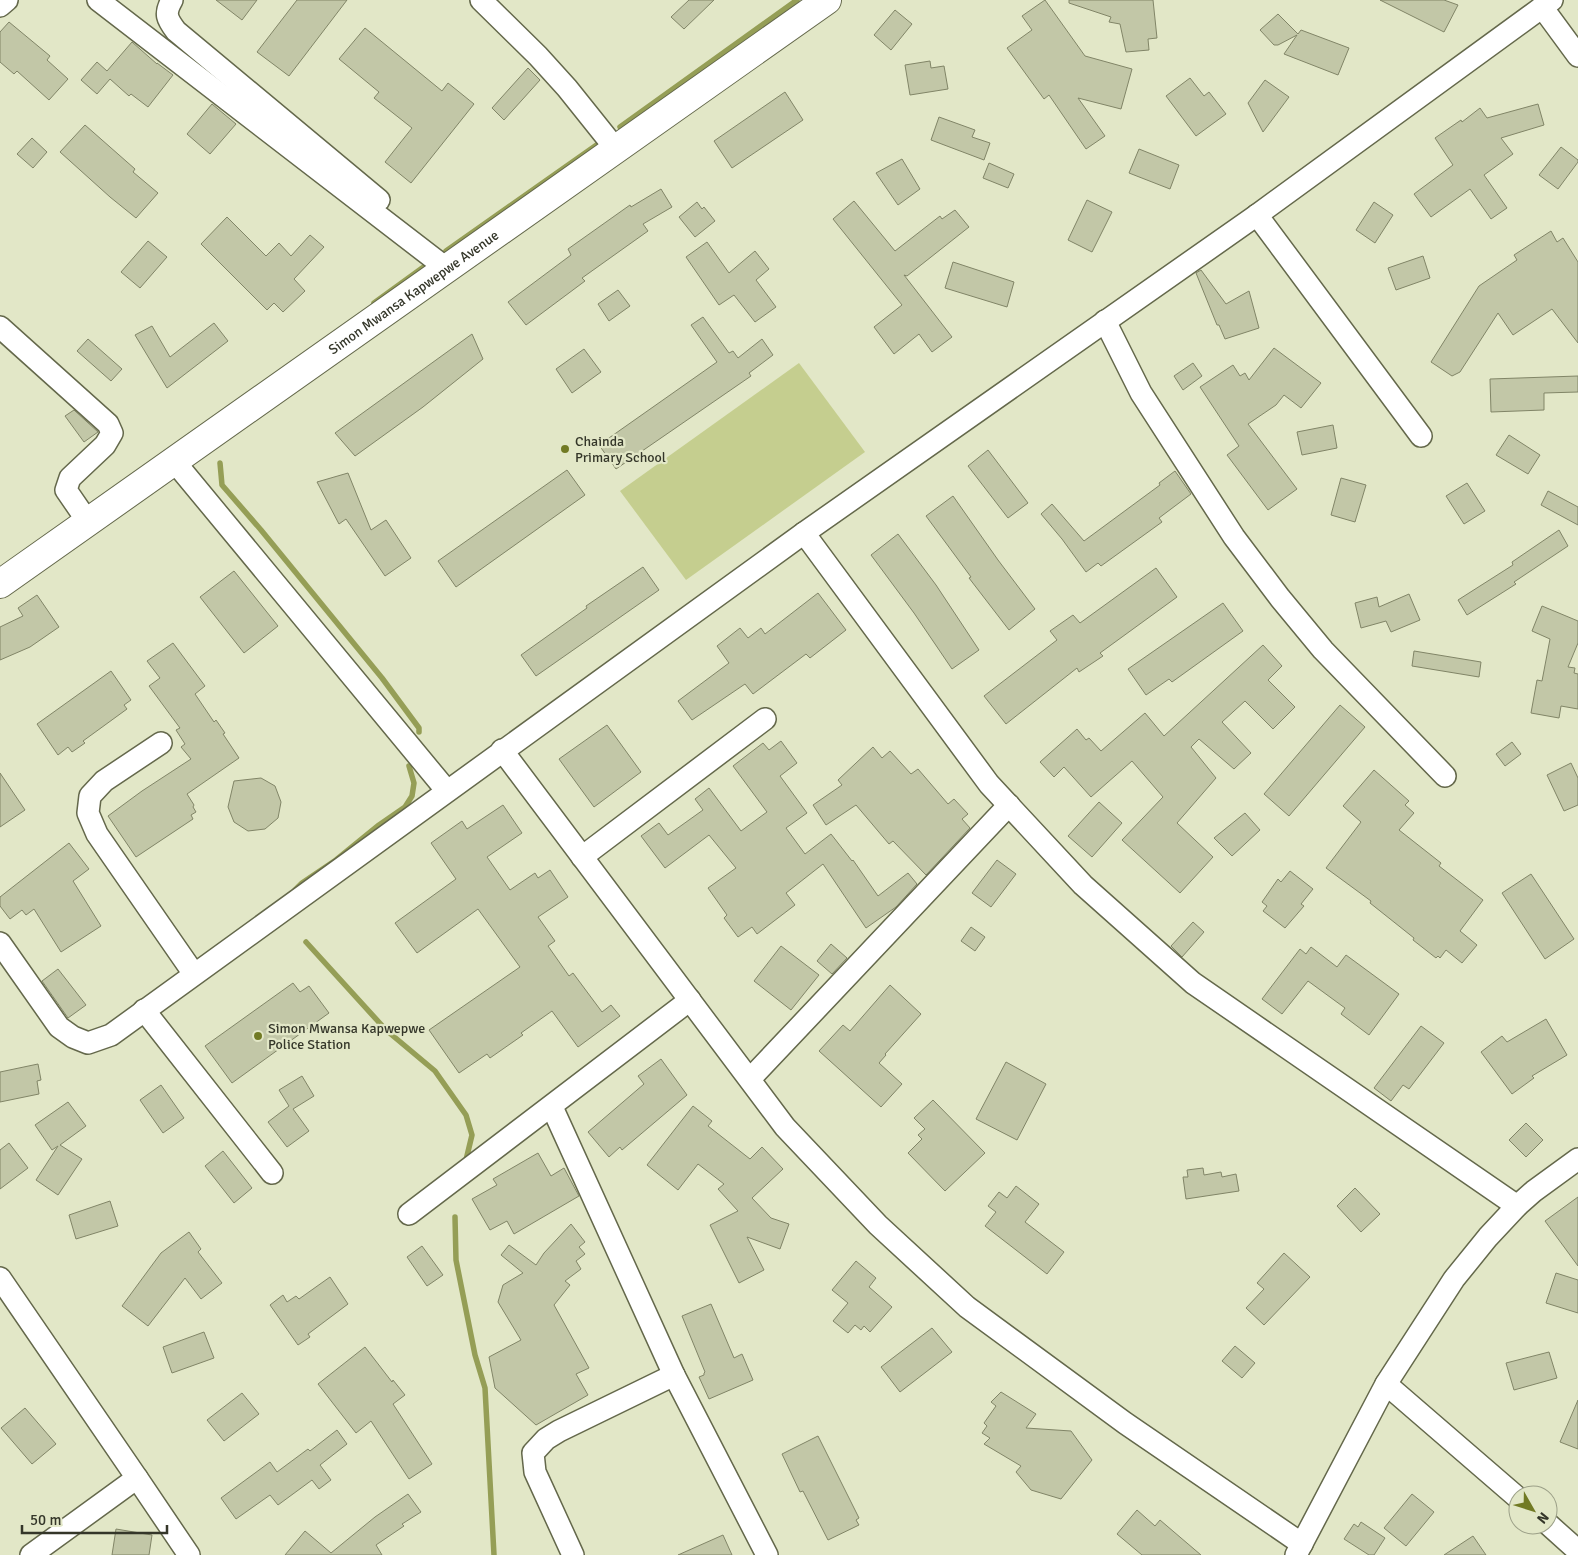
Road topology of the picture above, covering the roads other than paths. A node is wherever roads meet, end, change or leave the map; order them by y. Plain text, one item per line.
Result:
1 (7, 0) edge
2 (98, 0) edge
3 (172, 0) edge
4 (481, 0) edge
5 (827, 0) edge
6 (1547, 4) edge
7 (0, 6) edge
8 (1578, 56) edge
9 (615, 148) junction
10 (1257, 215) junction
11 (410, 241) junction
12 (446, 268) junction
13 (1105, 321) junction
14 (0, 327) edge
15 (1421, 436) dead end
16 (174, 460) junction
17 (88, 522) junction
18 (804, 533) junction
19 (0, 584) edge
20 (764, 719) dead end
21 (161, 743) dead end
22 (502, 750) junction
23 (1445, 776) dead end
24 (447, 791) junction
25 (1009, 805) junction
26 (582, 857) junction
27 (0, 943) edge
28 (194, 974) junction
29 (690, 1000) junction
30 (144, 1010) junction
31 (750, 1079) junction
32 (552, 1107) junction
33 (1578, 1159) edge
34 (272, 1173) dead end
35 (1517, 1206) junction
36 (409, 1214) dead end
37 (0, 1278) edge
38 (674, 1375) junction
39 (1386, 1384) junction
40 (136, 1478) junction
41 (1508, 1489) edge
42 (1558, 1533) edge
43 (1299, 1549) edge
44 (1578, 1550) edge
45 (31, 1555) edge
46 (188, 1555) edge
47 (573, 1555) edge
48 (767, 1555) edge

1 - 7 street
2 - 11 street
3 - 11 street
4 - 9 street
5 - 9 main road, Simon Mwansa Kapwepwe Avenue
6 - 8 street
6 - 10 street
9 - 12 main road, Simon Mwansa Kapwepwe Avenue
10 - 13 street
10 - 15 street
11 - 12 street
12 - 16 main road, Simon Mwansa Kapwepwe Avenue
13 - 18 street
13 - 23 street
14 - 17 street
16 - 17 main road, Simon Mwansa Kapwepwe Avenue
16 - 24 street
17 - 19 main road, Simon Mwansa Kapwepwe Avenue
18 - 22 street
18 - 25 street
20 - 26 street
21 - 28 street
22 - 24 street
22 - 26 street
24 - 28 street
25 - 31 street
25 - 35 street
26 - 29 street
27 - 30 street
28 - 30 street
29 - 31 street
29 - 32 street
30 - 34 street
31 - 43 street
32 - 36 street
32 - 38 street
33 - 35 street
35 - 39 street
37 - 40 street
38 - 47 street
38 - 48 street
39 - 41 street
39 - 43 street
40 - 45 street
40 - 46 street
42 - 44 street

